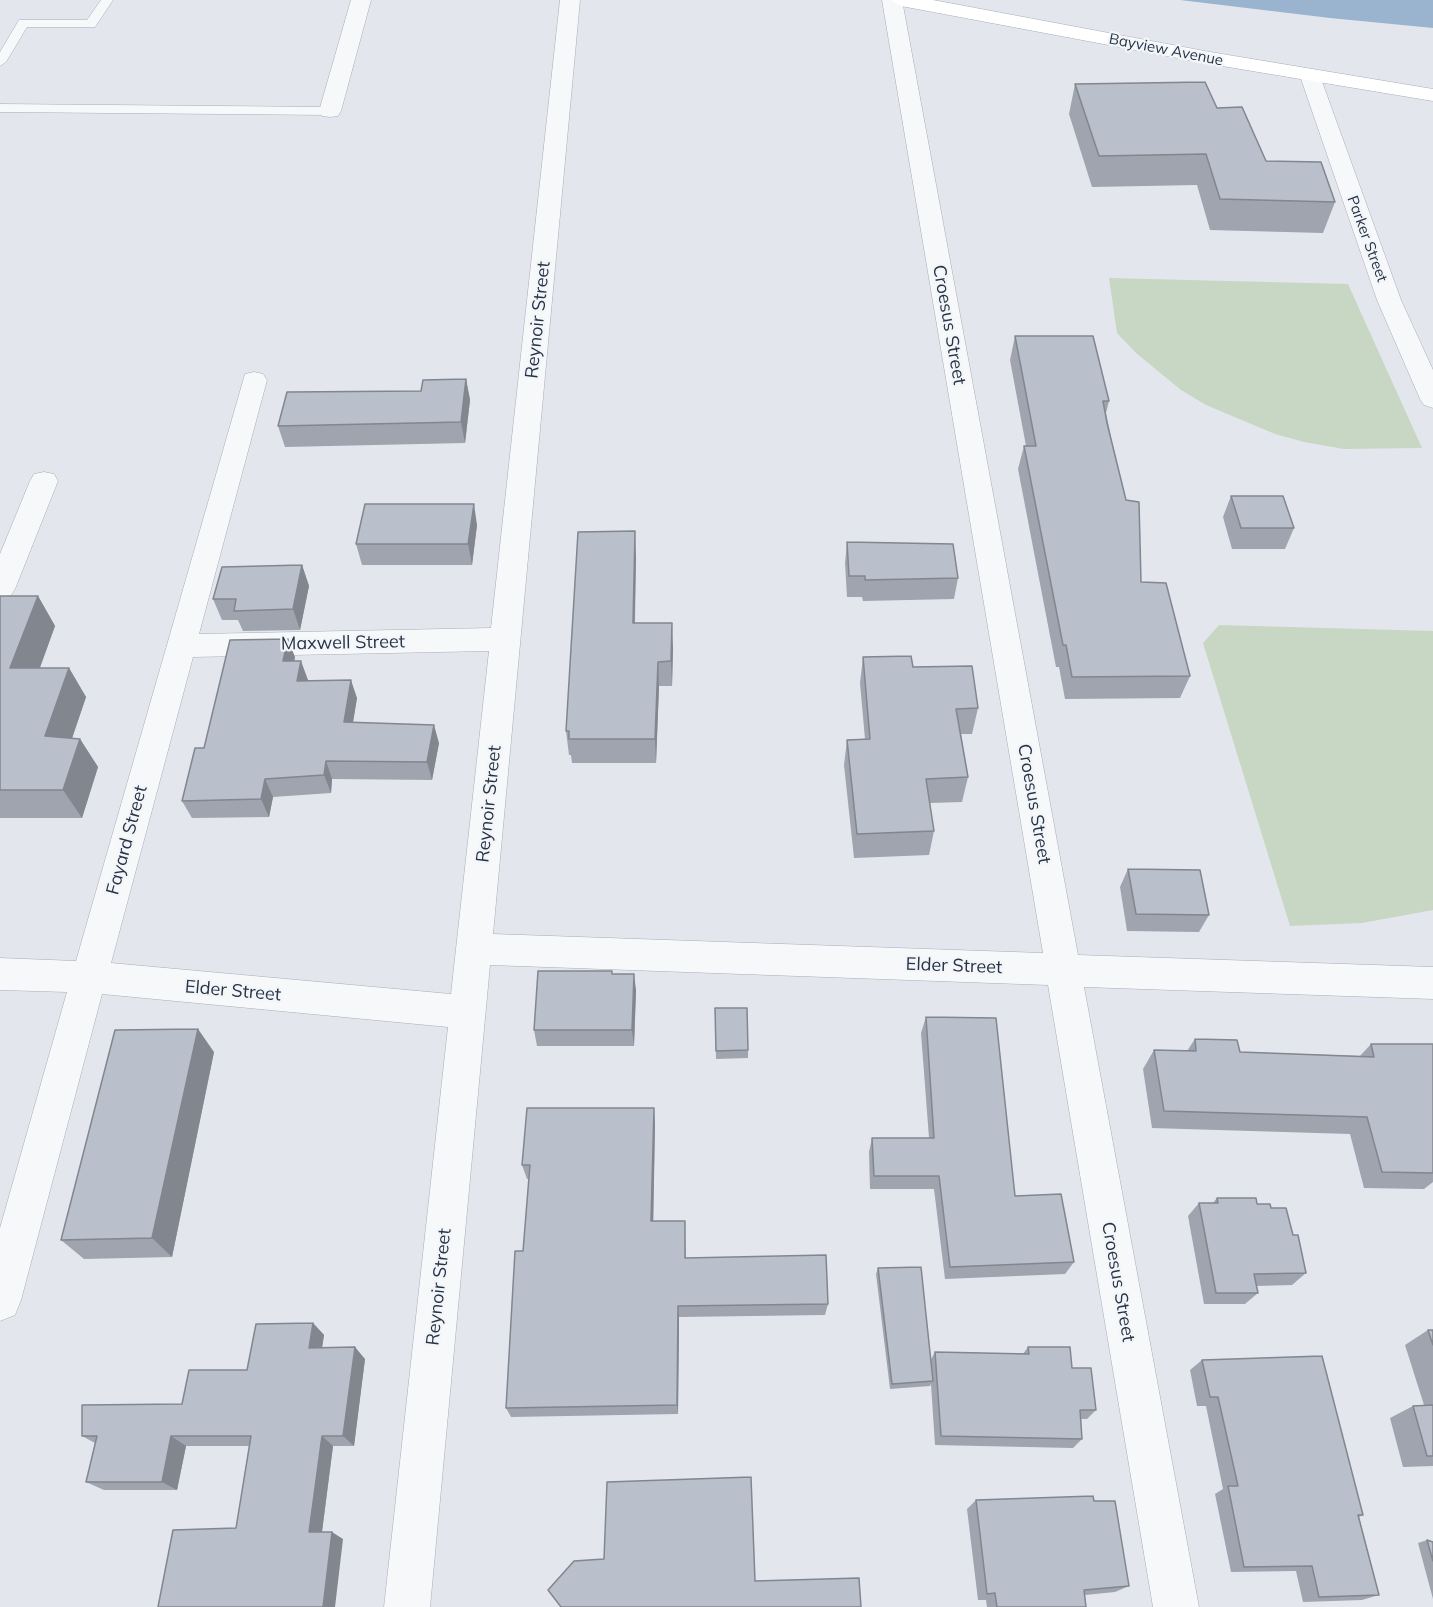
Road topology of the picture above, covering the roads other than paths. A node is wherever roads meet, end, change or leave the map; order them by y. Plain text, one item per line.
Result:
1 (107, 0) edge
2 (361, 0) edge
3 (570, 0) edge
4 (892, 0) edge
5 (900, 0) edge
6 (0, 62) edge
7 (1310, 76) junction
8 (1433, 95) edge
9 (0, 108) edge
10 (330, 111) joint
11 (254, 380) dead end
12 (1433, 399) edge
13 (44, 481) dead end
14 (0, 589) edge
15 (506, 639) junction
16 (180, 646) junction
17 (475, 950) junction
18 (1063, 970) junction
19 (0, 974) edge
20 (89, 977) junction
21 (1433, 983) edge
22 (466, 1012) junction
23 (0, 1300) edge
24 (407, 1607) edge
25 (1176, 1607) edge

1 - 6 lane
2 - 10 street
3 - 15 street, Reynoir Street
4 - 18 street, Croesus Street
5 - 7 main road, Bayview Avenue
7 - 8 main road, Bayview Avenue
7 - 12 street, Parker Street
9 - 10 lane
11 - 16 street, Fayard Street
13 - 14 street
15 - 16 street, Maxwell Street
15 - 17 street, Reynoir Street
16 - 20 street, Fayard Street
17 - 18 street, Elder Street
17 - 22 street, Reynoir Street
18 - 21 street, Elder Street
18 - 25 street, Croesus Street
19 - 20 street, Elder Street
20 - 22 street, Elder Street
20 - 23 street, Fayard Street
22 - 24 street, Reynoir Street

